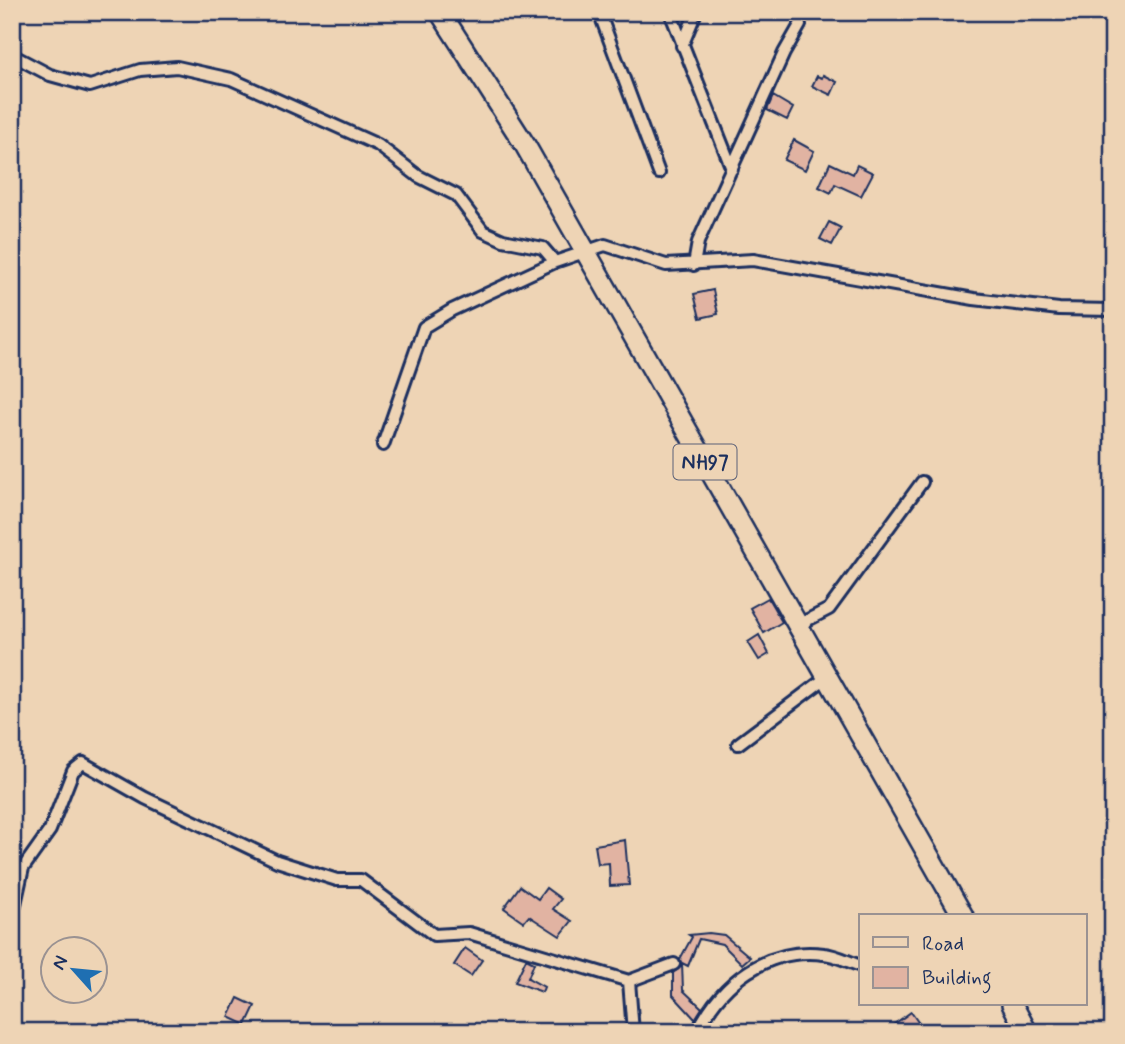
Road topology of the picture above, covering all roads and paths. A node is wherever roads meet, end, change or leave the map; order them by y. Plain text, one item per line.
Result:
1 (440, 12) edge
2 (598, 12) edge
3 (670, 12) edge
4 (696, 12) edge
5 (800, 25) dead end
6 (682, 46) junction
7 (12, 55) edge
8 (732, 169) junction
9 (659, 173) dead end
10 (585, 254) junction
11 (555, 262) junction
12 (694, 265) junction
13 (1113, 310) edge
14 (383, 445) dead end
15 (922, 482) dead end
16 (797, 625) junction
17 (827, 677) junction
18 (738, 744) dead end
19 (958, 914) edge
20 (12, 918) edge
21 (674, 964) dead end
22 (859, 965) edge
23 (629, 981) junction
24 (1013, 1006) edge
25 (633, 1032) edge
26 (697, 1032) edge
27 (1027, 1032) edge

1 - 10 highway, NH97
2 - 9 street
3 - 6 street
4 - 6 street
5 - 8 street
6 - 8 street
7 - 11 street
8 - 12 street
10 - 11 street
10 - 12 street
10 - 16 highway, NH97
11 - 14 street
12 - 13 street
15 - 16 street
16 - 17 highway, NH97
17 - 18 street
17 - 19 highway, NH97
20 - 23 street
21 - 23 street
22 - 26 street
23 - 25 street
24 - 27 highway

